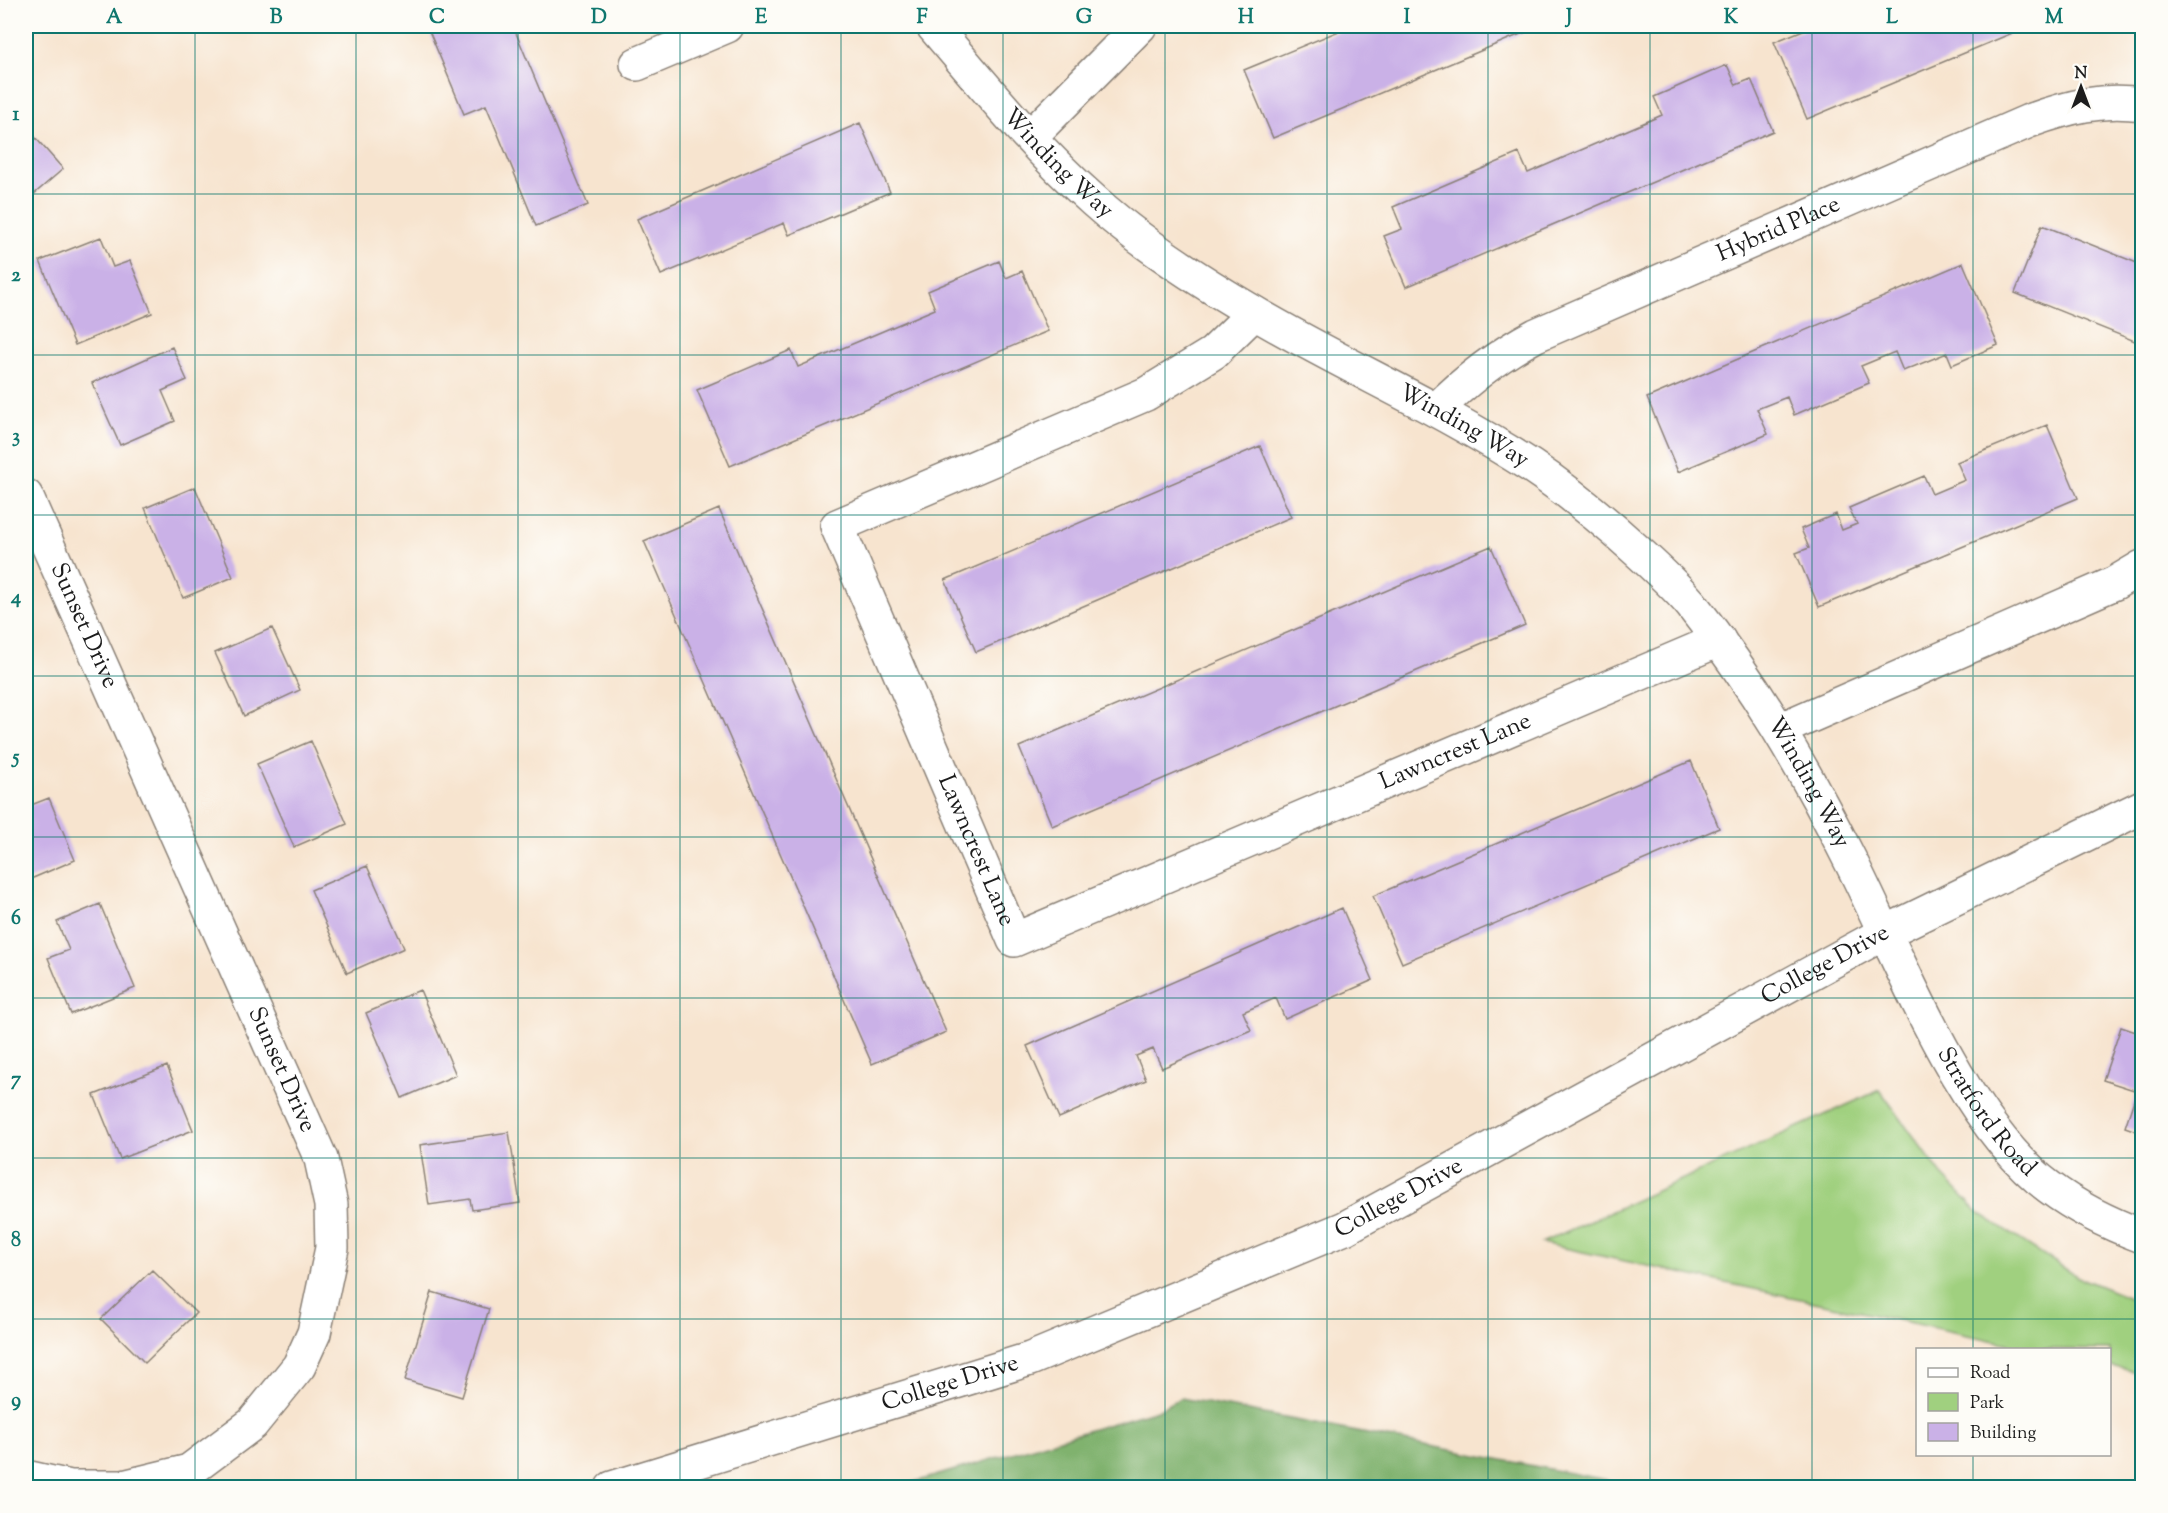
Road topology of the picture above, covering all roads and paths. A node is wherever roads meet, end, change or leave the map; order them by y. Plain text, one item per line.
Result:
1 (727, 26) edge
2 (933, 26) edge
3 (1140, 26) edge
4 (637, 64) dead end
5 (2142, 104) edge
6 (1030, 137) junction
7 (1254, 313) junction
8 (1436, 410) junction
9 (26, 496) edge
10 (2142, 567) edge
11 (1719, 640) junction
12 (1781, 729) junction
13 (2142, 807) edge
14 (1886, 932) junction
15 (2142, 1236) edge
16 (26, 1477) edge
17 (612, 1488) edge

1 - 4 street
2 - 6 street, Winding Way
3 - 6 street
5 - 8 street, Hybrid Place
6 - 7 street, Winding Way
7 - 8 street, Winding Way
7 - 11 street, Lawncrest Lane
8 - 11 street, Winding Way
9 - 16 street, Sunset Drive
10 - 12 street
11 - 12 street, Winding Way
12 - 14 street, Winding Way
13 - 14 street, College Drive
14 - 15 street, Stratford Road
14 - 17 street, College Drive

